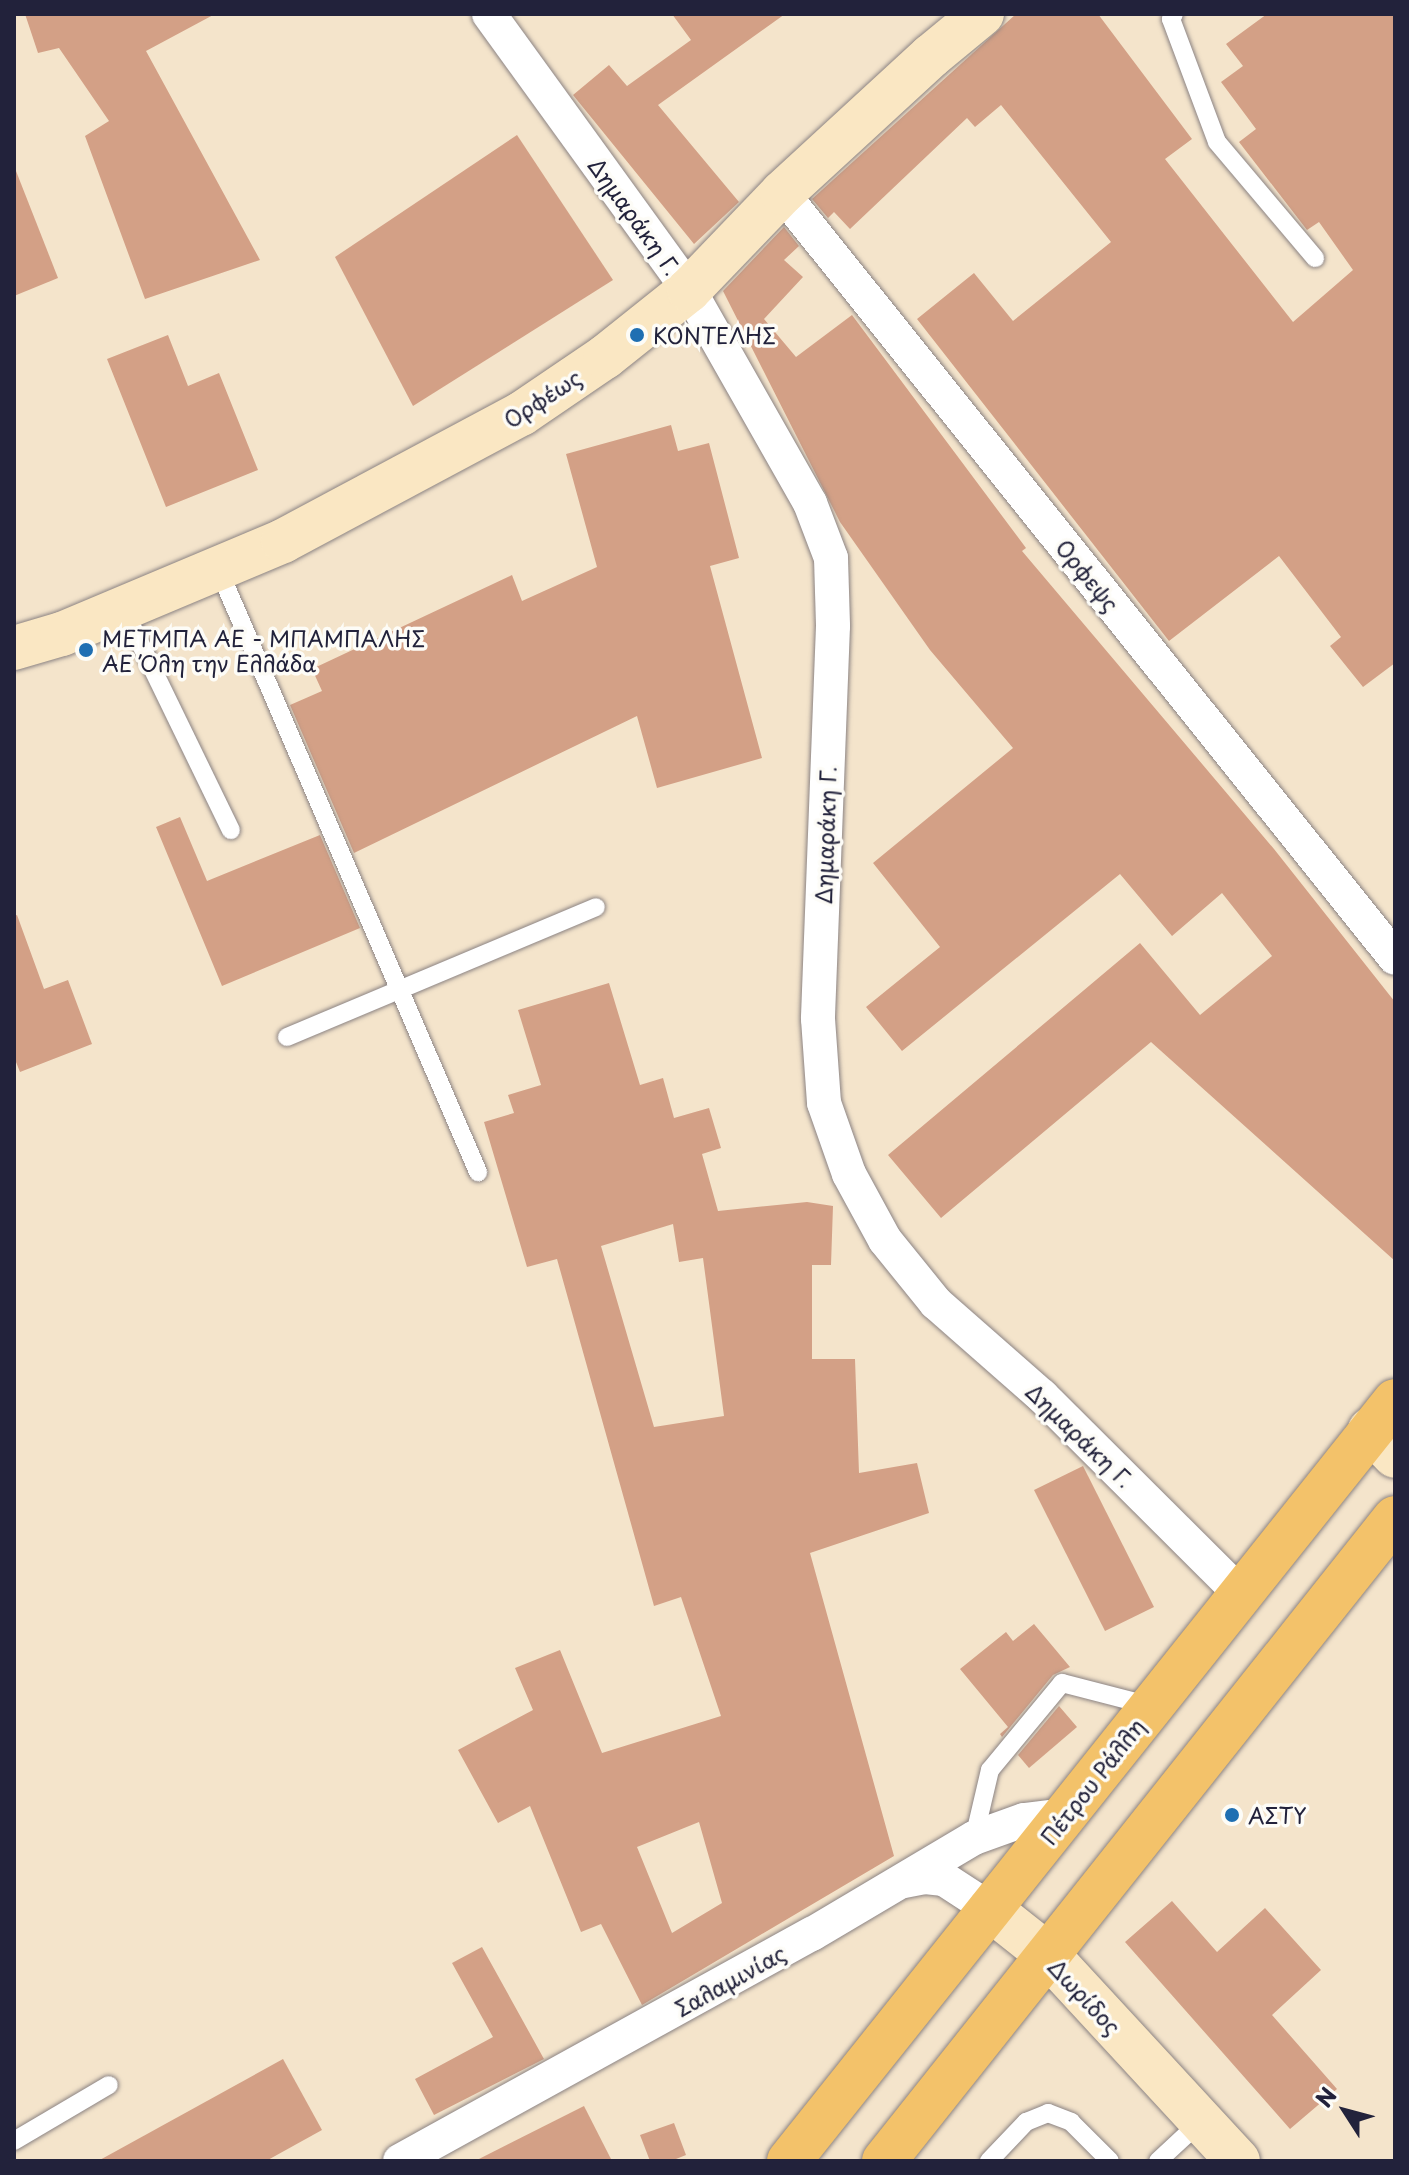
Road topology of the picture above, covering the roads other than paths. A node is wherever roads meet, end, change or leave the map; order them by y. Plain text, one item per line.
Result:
1 (489, 14) edge
2 (982, 14) edge
3 (1174, 14) edge
4 (782, 193) junction
5 (1315, 258) dead end
6 (689, 290) junction
7 (218, 568) junction
8 (123, 608) junction
9 (14, 648) edge
10 (231, 830) dead end
11 (596, 907) dead end
12 (1395, 958) edge
13 (399, 990) junction
14 (287, 1037) dead end
15 (478, 1172) dead end
16 (1387, 1429) edge
17 (1395, 1518) edge
18 (1241, 1594) junction
19 (1151, 1706) junction
20 (1065, 1815) junction
21 (974, 1838) junction
22 (904, 1881) junction
23 (990, 1909) junction
24 (1048, 1955) junction
25 (109, 2085) dead end
26 (1201, 2121) junction
27 (14, 2141) edge
28 (400, 2161) edge
29 (789, 2161) edge
30 (884, 2161) edge
31 (989, 2161) edge
32 (1110, 2161) edge
33 (1158, 2161) edge
34 (1238, 2161) edge

1 - 6 street, Δημαράκη Γ.
2 - 4 street, Ορφέως
3 - 5 lane
4 - 6 street, Ορφέως
4 - 12 street, Ορφεψς
6 - 7 street, Ορφέως
6 - 18 street, Δημαράκη Γ.
7 - 8 street, Ορφέως
7 - 13 lane
8 - 9 street, Ορφέως
8 - 10 lane
11 - 13 lane
13 - 14 lane
13 - 15 lane
16 - 18 main road, Πέτρου Ράλλη
17 - 24 main road
18 - 19 main road, Πέτρου Ράλλη
19 - 20 main road, Πέτρου Ράλλη
19 - 21 lane
20 - 21 street, Σαλαμινίας
20 - 23 main road, Πέτρου Ράλλη
21 - 22 street, Σαλαμινίας
22 - 23 street, Δωρίδος
22 - 28 street, Σαλαμινίας
23 - 24 street, Δωρίδος
23 - 29 main road, Πέτρου Ράλλη
24 - 26 street, Δωρίδος
24 - 30 main road
25 - 27 lane
26 - 33 lane
26 - 34 street, Δωρίδος
31 - 32 lane

